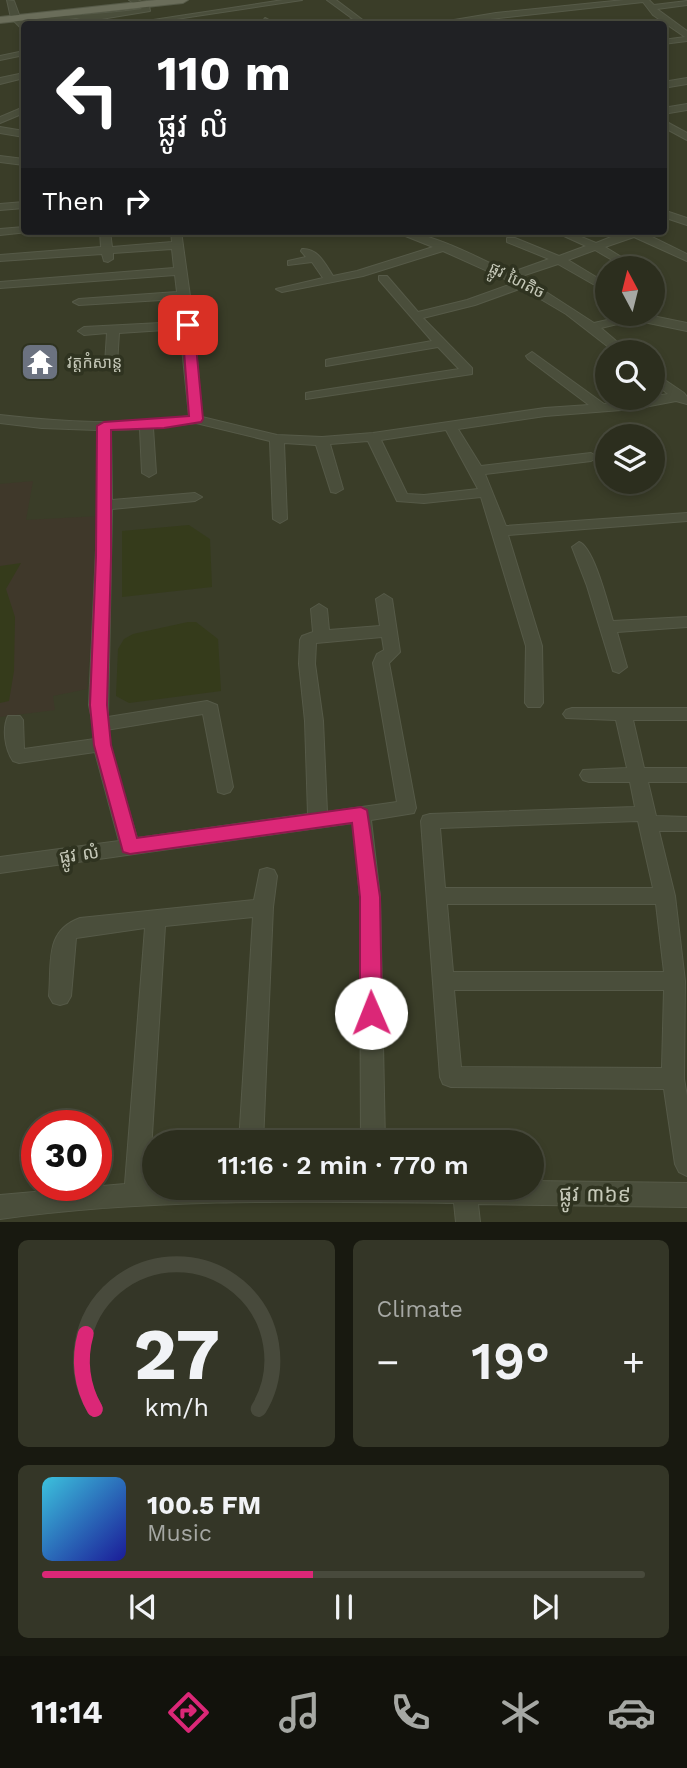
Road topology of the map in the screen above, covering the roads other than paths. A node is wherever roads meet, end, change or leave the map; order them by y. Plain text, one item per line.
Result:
1 (17, 0) edge
2 (183, 0) edge
3 (298, 0) edge
4 (331, 0) edge
5 (643, 0) edge
6 (10, 1) edge
7 (0, 2) edge
8 (687, 3) edge
9 (518, 5) dead end
10 (139, 6) edge
11 (651, 8) junction
12 (533, 15) junction
13 (160, 19) junction
14 (0, 21) edge
15 (32, 21) edge
16 (152, 21) edge
17 (358, 21) edge
18 (455, 21) edge
19 (18, 23) edge
20 (687, 37) edge
21 (667, 41) edge
22 (21, 54) edge
23 (0, 58) edge
24 (21, 77) edge
25 (0, 81) edge
26 (687, 81) edge
27 (667, 84) edge
28 (687, 105) edge
29 (667, 108) edge
30 (21, 111) edge
31 (0, 120) edge
32 (667, 125) edge
33 (0, 130) edge
34 (21, 134) edge
35 (684, 134) edge
36 (0, 159) edge
37 (21, 162) edge
38 (21, 205) edge
39 (0, 207) edge
40 (21, 230) edge
41 (0, 232) edge
42 (105, 235) edge
43 (176, 235) edge
44 (410, 235) edge
45 (432, 235) edge
46 (568, 235) edge
47 (626, 235) edge
48 (641, 235) edge
49 (426, 240) junction
50 (511, 240) dead end
51 (177, 245) junction
52 (595, 246) junction
53 (444, 247) junction
54 (107, 251) junction
55 (613, 256) edge
56 (0, 258) edge
57 (687, 258) edge
58 (558, 259) junction
59 (292, 263) dead end
60 (181, 271) junction
61 (110, 275) junction
62 (512, 276) junction
63 (383, 278) dead end
64 (330, 281) junction
65 (595, 281) edge
66 (525, 283) junction
67 (0, 285) edge
68 (282, 289) dead end
69 (184, 295) junction
70 (79, 302) dead end
71 (415, 316) junction
72 (188, 325) junction
73 (593, 327) junction
74 (687, 327) edge
75 (113, 330) junction
76 (84, 331) dead end
77 (609, 340) edge
78 (442, 343) junction
79 (532, 356) dead end
80 (330, 363) dead end
81 (111, 364) dead end
82 (665, 386) edge
83 (311, 396) dead end
84 (683, 400) edge
85 (665, 402) edge
86 (595, 403) edge
87 (595, 408) edge
88 (0, 419) edge
89 (196, 419) junction
90 (146, 425) junction
91 (449, 425) junction
92 (104, 426) junction
93 (373, 437) junction
94 (278, 439) junction
95 (322, 441) junction
96 (591, 457) dead end
97 (477, 471) junction
98 (149, 473) dead end
99 (336, 489) dead end
100 (486, 492) junction
101 (195, 497) dead end
102 (105, 505) junction
103 (687, 517) edge
104 (279, 519) dead end
105 (499, 531) junction
106 (579, 547) dead end
107 (384, 599) dead end
108 (319, 609) dead end
109 (687, 622) edge
110 (608, 627) junction
111 (389, 631) junction
112 (322, 636) junction
113 (620, 667) dead end
114 (534, 703) dead end
115 (572, 714) dead end
116 (623, 714) junction
117 (687, 714) edge
118 (14, 720) dead end
119 (100, 725) junction
120 (103, 745) junction
121 (589, 775) dead end
122 (636, 775) junction
123 (687, 775) edge
124 (224, 787) dead end
125 (361, 815) junction
126 (645, 818) junction
127 (318, 821) junction
128 (687, 824) edge
129 (130, 847) junction
130 (0, 865) edge
131 (267, 876) dead end
132 (437, 896) junction
133 (665, 896) junction
134 (263, 907) junction
135 (156, 918) junction
136 (443, 981) junction
137 (675, 981) junction
138 (60, 996) dead end
139 (673, 1079) junction
140 (252, 1130) edge
141 (373, 1130) edge
142 (687, 1164) edge
143 (544, 1193) edge
144 (136, 1195) junction
145 (142, 1195) edge
146 (687, 1195) edge
147 (465, 1200) edge
148 (0, 1207) edge
149 (468, 1222) edge

1 - 6 street
2 - 10 main road
3 - 13 street
4 - 17 street
5 - 11 street
5 - 12 street
6 - 7 street
6 - 19 street
8 - 11 street
9 - 12 street
10 - 13 street
10 - 15 main road
11 - 20 street
12 - 18 street
13 - 16 street
14 - 19 main road
20 - 21 street
22 - 23 street
24 - 25 street
26 - 27 street
28 - 29 street
30 - 31 street
32 - 35 street
33 - 34 street
36 - 37 street
38 - 39 street
40 - 41 street
42 - 54 street
43 - 51 street
44 - 49 street, ផ្លូវ ហៃតិច
45 - 49 street
46 - 52 street
47 - 52 street
48 - 57 street
49 - 53 street, ផ្លូវ ហៃតិច
50 - 58 street
51 - 54 street
51 - 60 street
52 - 55 street
52 - 58 street
53 - 62 street, ផ្លូវ ហៃតិច
53 - 64 street
54 - 56 street
54 - 61 street
58 - 62 street
58 - 65 street
59 - 64 street
60 - 61 street
60 - 69 street
61 - 67 street
62 - 66 street, ផ្លូវ ហៃតិច
63 - 71 street
64 - 68 street
66 - 71 street
66 - 73 street, ផ្លូវ ហៃតិច
69 - 70 street
69 - 72 street
71 - 78 street
72 - 75 street
72 - 89 street
73 - 74 street
73 - 77 street, ផ្លូវ ហៃតិច
75 - 76 street
75 - 81 street
78 - 80 street
78 - 83 street
79 - 86 street
82 - 84 street
84 - 85 street
87 - 91 street
88 - 92 street
89 - 90 street
89 - 94 street
90 - 92 street
90 - 98 street
91 - 93 street
91 - 97 street
92 - 102 street
93 - 95 street
93 - 100 street
94 - 95 street
94 - 104 street
95 - 99 street
96 - 97 street
97 - 100 street
100 - 105 street
101 - 102 street
102 - 119 street
103 - 105 street
105 - 114 street
106 - 110 street
107 - 111 street
108 - 112 street
109 - 110 street
110 - 113 street
111 - 112 street
111 - 125 street, ផ្លូវ លំ
112 - 127 street
115 - 116 street
116 - 117 street
116 - 122 street
118 - 120 street
119 - 120 street
119 - 124 street
120 - 129 street
121 - 122 street
122 - 123 street
122 - 126 street
125 - 127 street, ផ្លូវ លំ
125 - 141 street
126 - 128 street
126 - 132 street
126 - 133 street
127 - 129 street, ផ្លូវ លំ
129 - 130 street, ផ្លូវ លំ
131 - 134 street
132 - 133 street
132 - 136 street
133 - 137 street
134 - 135 street
134 - 140 street
135 - 138 street
135 - 144 street
136 - 137 street
136 - 139 street
137 - 139 street
139 - 142 street
143 - 146 street, ផ្លូវ ៣៦៩
144 - 145 street, ផ្លូវ ៣៦៩
144 - 148 street, ផ្លូវ ៣៦៩
147 - 149 street

